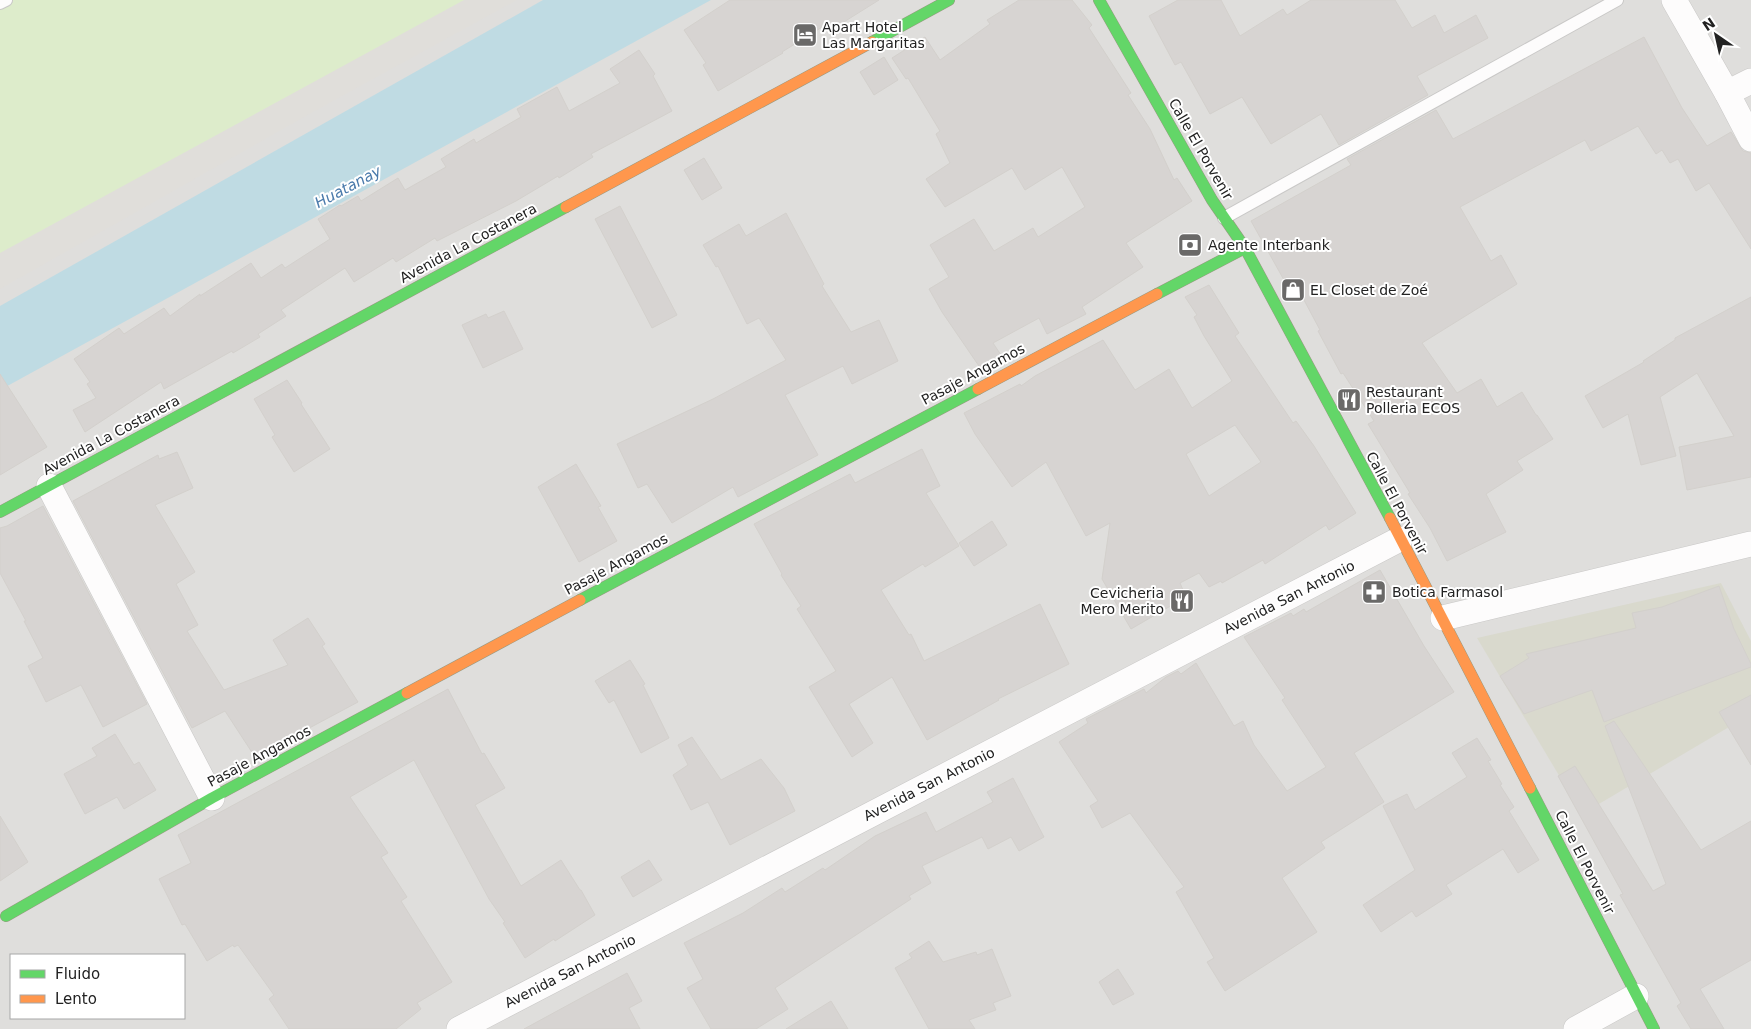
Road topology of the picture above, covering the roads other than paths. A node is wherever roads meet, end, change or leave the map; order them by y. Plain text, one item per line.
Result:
1 (6, 0) edge
2 (949, 0) edge
3 (1099, 0) edge
4 (1617, 0) edge
5 (1674, 0) edge
6 (0, 4) edge
7 (1751, 81) edge
8 (1727, 93) junction
9 (1751, 139) edge
10 (1224, 218) junction
11 (1245, 248) junction
12 (49, 486) junction
13 (0, 512) edge
14 (1400, 540) junction
15 (1751, 544) edge
16 (1443, 618) junction
17 (212, 798) junction
18 (6, 916) dead end
19 (1636, 996) junction
20 (459, 1029) edge
21 (1576, 1029) edge
22 (1654, 1029) edge

1 - 6 lane
2 - 12 street, Avenida La Costanera
3 - 10 street, Calle El Porvenir
4 - 10 lane
5 - 8 street
7 - 8 street
8 - 9 street
10 - 11 street, Calle El Porvenir
11 - 14 street, Calle El Porvenir
11 - 17 street, Pasaje Angamos
12 - 13 street, Avenida La Costanera
12 - 17 street
14 - 16 street, Calle El Porvenir
14 - 20 street, Avenida San Antonio
15 - 16 street
16 - 19 street, Calle El Porvenir
17 - 18 street, Pasaje Angamos
19 - 21 street
19 - 22 street, Calle El Porvenir

